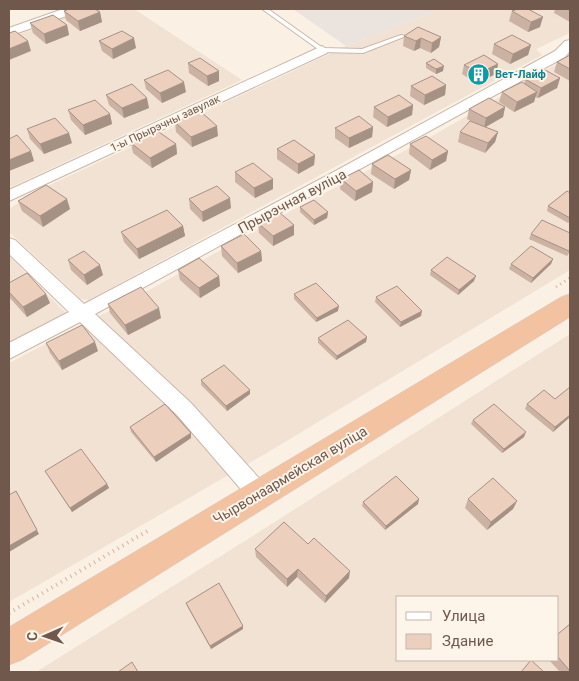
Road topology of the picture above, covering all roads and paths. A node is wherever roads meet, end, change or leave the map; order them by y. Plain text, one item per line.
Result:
1 (74, 9) edge
2 (264, 9) edge
3 (9, 32) edge
4 (403, 36) edge
5 (322, 50) junction
6 (567, 52) edge
7 (9, 196) edge
8 (9, 244) edge
9 (570, 304) edge
10 (82, 313) junction
11 (9, 352) edge
12 (259, 494) junction
13 (9, 647) edge

1 - 3 street
2 - 5 lane
4 - 5 lane
5 - 7 street, 1-ы Прырэчны завулак
6 - 10 street, Прырэчная вуліца
8 - 10 street
9 - 12 highway, Чырвонаармейская вуліца
10 - 11 street, Прырэчная вуліца
10 - 12 street
12 - 13 highway, Чырвонаармейская вуліца

